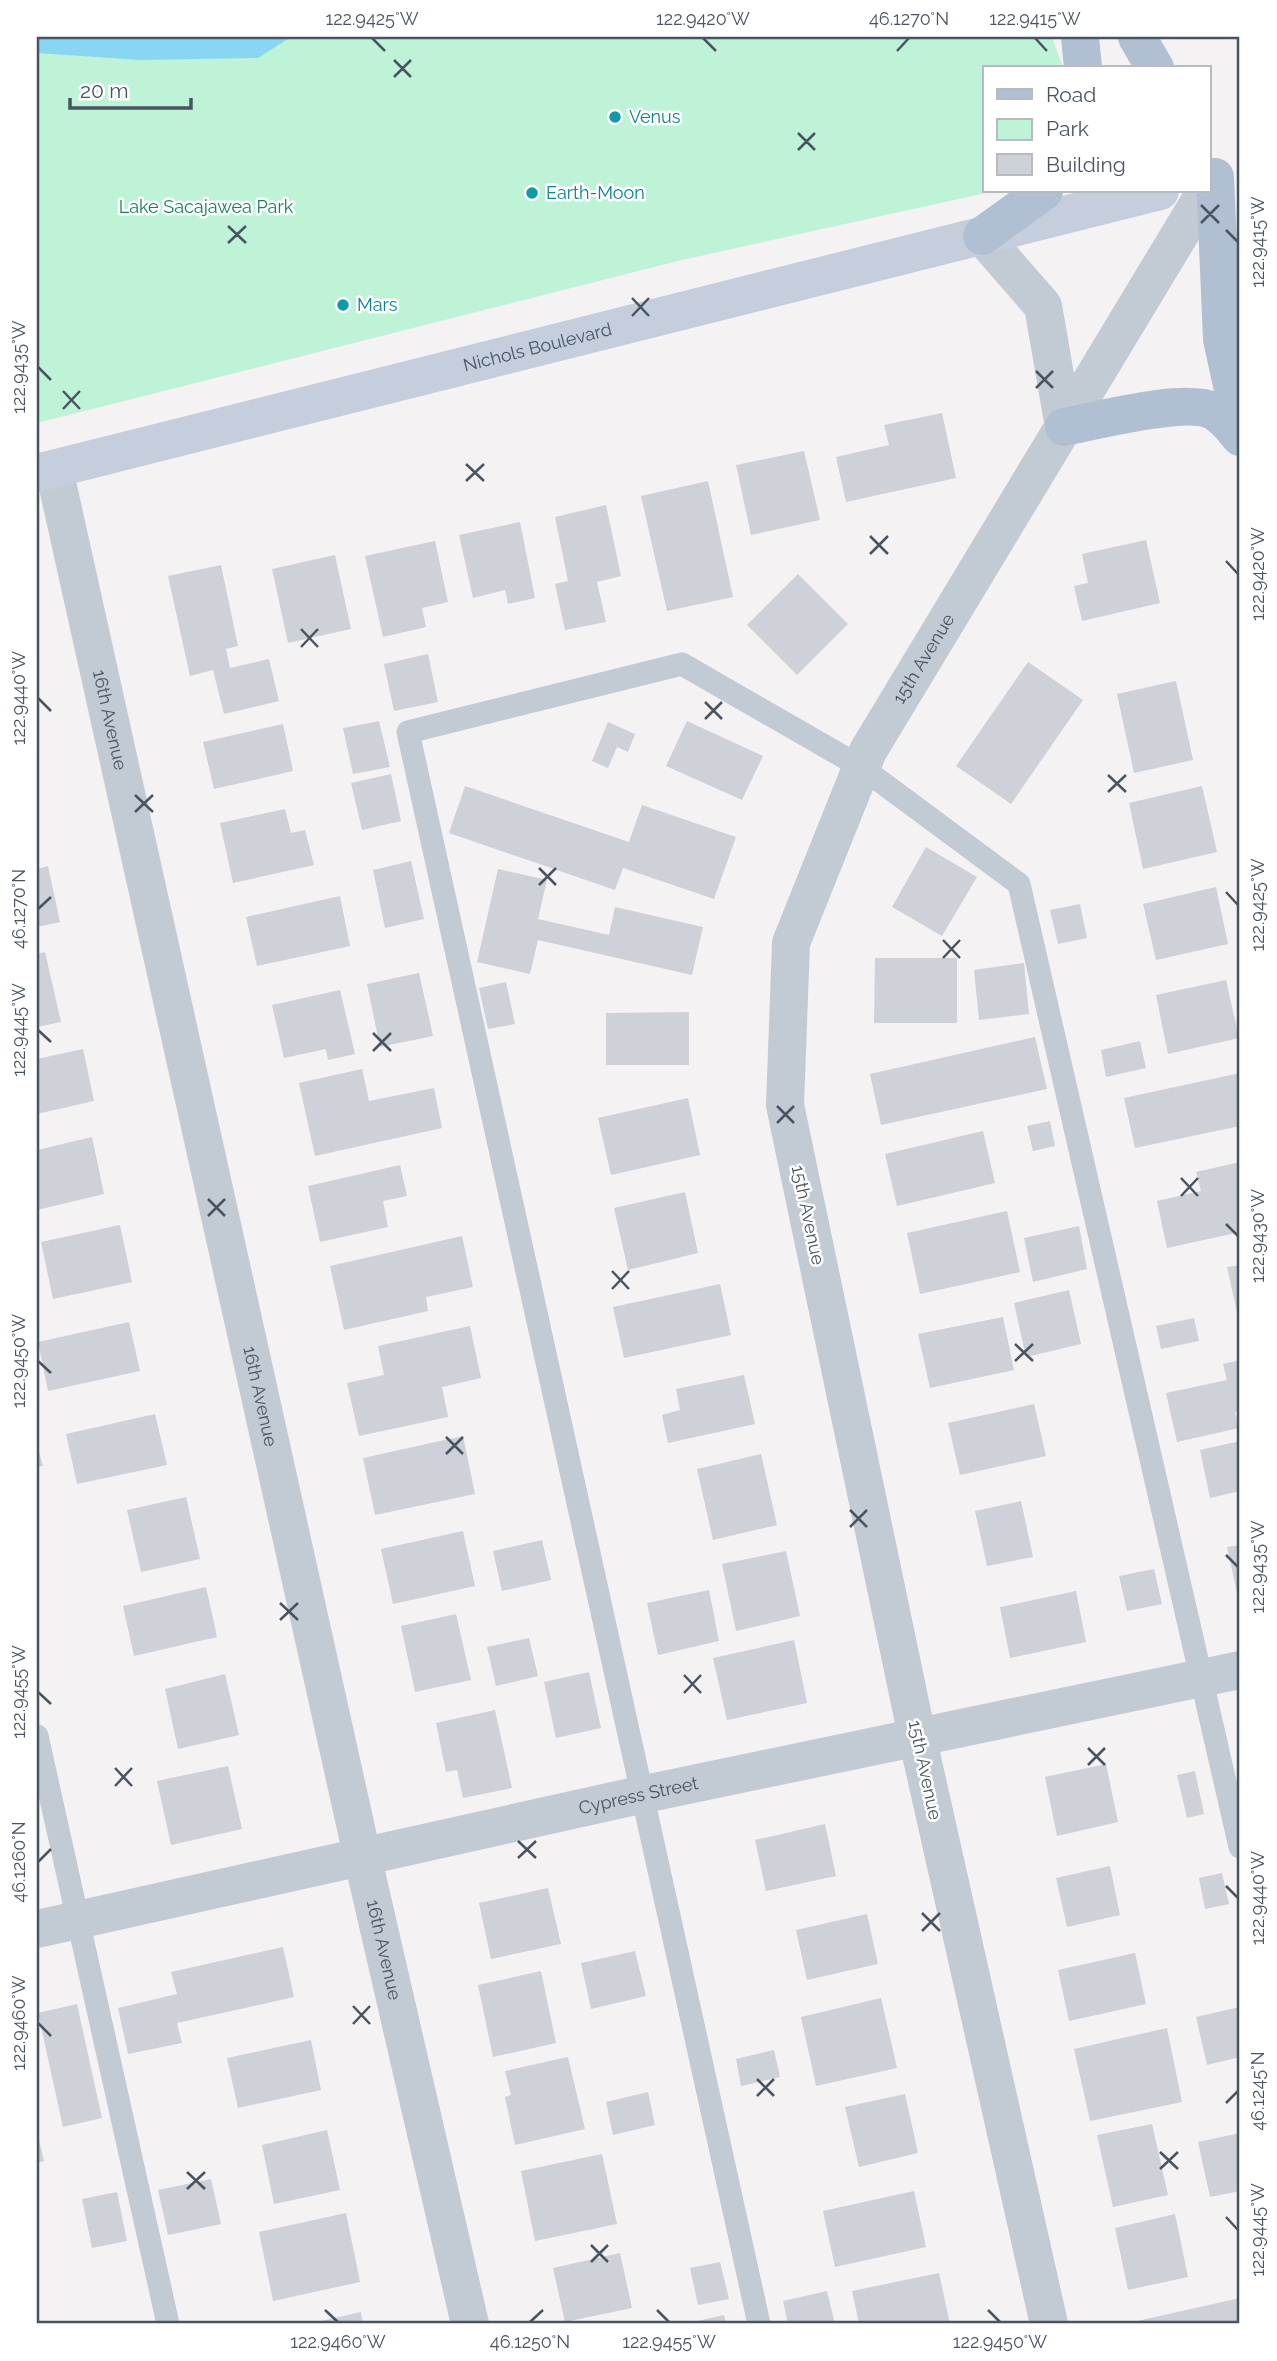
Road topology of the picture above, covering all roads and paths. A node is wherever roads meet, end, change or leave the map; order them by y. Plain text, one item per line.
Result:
1 (1080, 37) edge
2 (1137, 37) edge
3 (1083, 66) edge
4 (1154, 66) edge
5 (1218, 177) edge
6 (1043, 192) edge
7 (1156, 192) edge
8 (1209, 192) edge
9 (1240, 222) edge
10 (982, 236) junction
11 (1240, 422) edge
12 (1064, 427) junction
13 (1240, 437) edge
14 (46, 471) edge
15 (861, 767) junction
16 (1240, 1670) edge
17 (1203, 1679) junction
18 (37, 1736) edge
19 (917, 1736) junction
20 (640, 1795) junction
21 (1240, 1847) edge
22 (362, 1855) junction
23 (78, 1919) junction
24 (37, 1929) edge
25 (169, 2324) edge
26 (470, 2324) edge
27 (759, 2324) edge
28 (1049, 2324) edge

1 - 3 main road
2 - 4 main road
5 - 9 main road
5 - 11 main road
6 - 10 main road
7 - 10 main road, Nichols Boulevard
8 - 12 street, 15th Avenue
10 - 12 street
10 - 14 main road, Nichols Boulevard
12 - 13 main road
12 - 15 street, 15th Avenue
14 - 22 street, 16th Avenue
15 - 17 lane
15 - 19 street, 15th Avenue
15 - 20 lane
16 - 17 street, Cypress Street
17 - 19 street, Cypress Street
17 - 21 lane
18 - 23 lane
19 - 20 street, Cypress Street
19 - 28 street, 15th Avenue
20 - 22 street, Cypress Street
20 - 27 lane
22 - 23 street, Cypress Street
22 - 26 street, 16th Avenue
23 - 24 street, Cypress Street
23 - 25 lane

